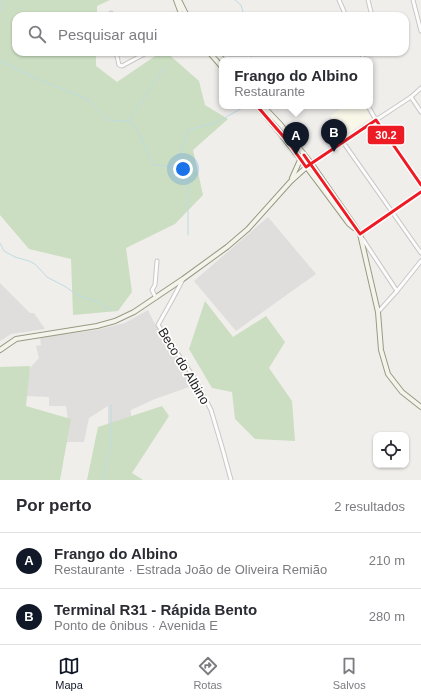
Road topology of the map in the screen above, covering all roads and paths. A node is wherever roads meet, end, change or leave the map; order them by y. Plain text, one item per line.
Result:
1 (176, 0) edge
2 (179, 0) edge
3 (339, 0) edge
4 (368, 0) edge
5 (413, 0) edge
6 (180, 12) edge
7 (185, 12) edge
8 (344, 12) edge
9 (371, 12) edge
10 (421, 31) edge
11 (117, 56) edge
12 (141, 56) edge
13 (421, 88) edge
14 (411, 97) junction
15 (260, 109) edge
16 (266, 109) edge
17 (370, 109) edge
18 (421, 112) edge
19 (376, 120) junction
20 (343, 142) junction
21 (301, 158) junction
22 (311, 163) junction
23 (306, 167) junction
24 (291, 180) junction
25 (421, 186) edge
26 (421, 192) edge
27 (392, 212) junction
28 (360, 234) junction
29 (421, 253) edge
30 (157, 261) dead end
31 (421, 261) edge
32 (183, 279) junction
33 (397, 292) junction
34 (156, 298) junction
35 (378, 312) junction
36 (0, 348) edge
37 (421, 407) edge
38 (231, 480) edge

1 - 6 main road
2 - 7 main road
3 - 8 street
4 - 9 street
5 - 10 street
11 - 12 street
13 - 14 street
14 - 18 street
14 - 19 street
15 - 21 main road
16 - 22 main road
17 - 19 street
19 - 20 street
19 - 25 street
20 - 22 street
20 - 27 street
21 - 22 main road
21 - 23 main road
21 - 24 main road
22 - 23 main road
22 - 28 main road
23 - 24 main road
23 - 28 main road
24 - 32 main road
26 - 27 street
27 - 28 street
27 - 29 street
28 - 33 street
28 - 35 main road
30 - 34 street
31 - 33 street
32 - 34 main road
32 - 38 street, Beco do Albino
33 - 35 street
34 - 36 main road
35 - 37 main road

